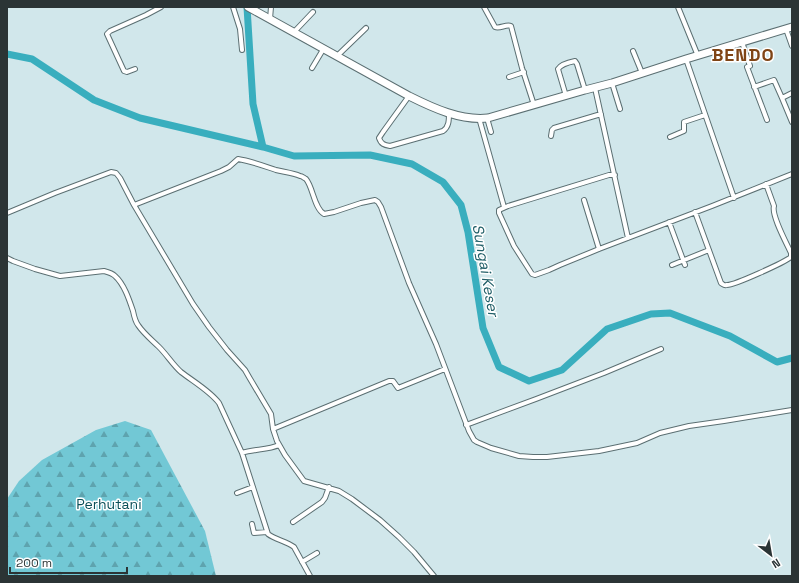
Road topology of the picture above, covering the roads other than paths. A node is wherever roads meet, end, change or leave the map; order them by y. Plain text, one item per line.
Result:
1 (161, 7) edge
2 (233, 7) edge
3 (248, 7) edge
4 (271, 7) edge
5 (484, 7) edge
6 (678, 7) edge
7 (313, 12) dead end
8 (267, 17) junction
9 (366, 28) dead end
10 (789, 28) edge
11 (294, 32) junction
12 (742, 42) junction
13 (792, 46) edge
14 (324, 48) junction
15 (242, 50) dead end
16 (633, 52) dead end
17 (337, 56) junction
18 (698, 56) junction
19 (686, 59) junction
20 (312, 68) dead end
21 (135, 69) dead end
22 (524, 72) junction
23 (642, 73) junction
24 (509, 77) dead end
25 (612, 84) junction
26 (754, 87) junction
27 (595, 88) junction
28 (585, 90) junction
29 (792, 94) edge
30 (410, 96) junction
31 (566, 96) junction
32 (782, 98) junction
33 (534, 105) junction
34 (620, 109) dead end
35 (449, 113) junction
36 (601, 114) junction
37 (705, 115) junction
38 (479, 118) junction
39 (486, 118) junction
40 (767, 120) dead end
41 (792, 122) edge
42 (491, 132) dead end
43 (551, 136) dead end
44 (670, 137) dead end
45 (792, 174) edge
46 (615, 175) junction
47 (766, 184) junction
48 (734, 198) junction
49 (584, 200) dead end
50 (135, 205) junction
51 (504, 207) junction
52 (695, 212) junction
53 (7, 213) edge
54 (669, 222) junction
55 (628, 238) junction
56 (599, 249) junction
57 (709, 250) junction
58 (7, 258) edge
59 (683, 260) junction
60 (672, 265) dead end
61 (685, 266) dead end
62 (661, 349) dead end
63 (445, 369) junction
64 (792, 410) edge
65 (466, 425) junction
66 (274, 429) junction
67 (279, 445) junction
68 (243, 452) junction
69 (253, 487) junction
70 (329, 487) junction
71 (237, 493) dead end
72 (293, 522) dead end
73 (252, 524) dead end
74 (267, 532) junction
75 (317, 553) dead end
76 (302, 562) junction
77 (310, 576) edge
78 (434, 576) edge

1 - 21 street
2 - 15 street
3 - 8 highway
4 - 8 street
5 - 22 street
6 - 18 street
7 - 11 street
8 - 11 highway
9 - 17 street
10 - 12 highway
10 - 13 street
11 - 14 highway
12 - 18 highway
12 - 26 street
14 - 17 highway
14 - 20 street
16 - 23 street
17 - 30 highway
18 - 19 highway
19 - 23 highway
19 - 37 street
22 - 24 street
22 - 33 street
23 - 25 highway
25 - 27 highway
25 - 34 street
26 - 32 street
26 - 40 street
27 - 28 highway
27 - 36 street
28 - 31 highway
28 - 31 street
29 - 32 street
30 - 35 highway
30 - 35 street
31 - 33 highway
32 - 41 street
33 - 39 highway
35 - 38 highway
36 - 43 street
36 - 46 street
37 - 44 street
37 - 48 street
38 - 39 highway
38 - 51 street
39 - 42 street
45 - 47 street
46 - 51 street
46 - 55 street
47 - 48 street
47 - 57 street
48 - 52 street
49 - 56 street
50 - 53 street
50 - 63 street
50 - 66 street
51 - 56 street
52 - 54 street
52 - 57 street
54 - 55 street
54 - 59 street
55 - 56 street
57 - 59 street
58 - 68 street
59 - 60 street
59 - 61 street
62 - 65 street
63 - 65 street
63 - 66 street
64 - 65 street
66 - 67 street
67 - 68 street
67 - 70 street
68 - 69 street
69 - 71 street
69 - 74 street
70 - 72 street
70 - 78 street
73 - 74 street
74 - 76 street
75 - 76 street
76 - 77 street

